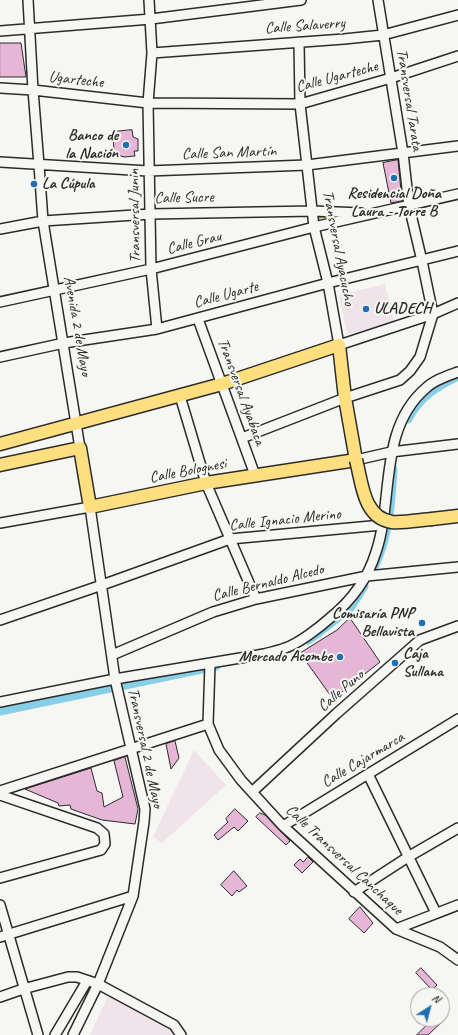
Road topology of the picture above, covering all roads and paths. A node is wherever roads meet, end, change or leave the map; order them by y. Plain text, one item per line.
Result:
1 (28, 0) edge
2 (149, 0) edge
3 (295, 0) edge
4 (301, 0) edge
5 (378, 0) edge
6 (458, 15) edge
7 (151, 19) junction
8 (30, 29) junction
9 (0, 31) edge
10 (383, 35) junction
11 (300, 42) junction
12 (152, 53) junction
13 (458, 56) edge
14 (391, 78) junction
15 (0, 88) edge
16 (32, 90) junction
17 (148, 103) junction
18 (300, 104) junction
19 (458, 146) edge
20 (403, 154) junction
21 (0, 162) edge
22 (39, 164) junction
23 (307, 165) junction
24 (148, 171) junction
25 (458, 194) edge
26 (409, 206) junction
27 (313, 211) junction
28 (150, 214) junction
29 (370, 214) junction
30 (43, 222) junction
31 (314, 227) junction
32 (0, 228) edge
33 (458, 251) edge
34 (422, 261) junction
35 (151, 269) junction
36 (328, 283) junction
37 (54, 290) junction
38 (0, 302) edge
39 (458, 303) edge
40 (433, 314) junction
41 (198, 319) junction
42 (157, 329) junction
43 (64, 343) junction
44 (339, 345) junction
45 (0, 357) edge
46 (458, 372) edge
47 (222, 384) junction
48 (180, 396) junction
49 (345, 398) junction
50 (77, 424) junction
51 (242, 438) junction
52 (0, 444) edge
53 (458, 444) edge
54 (80, 448) junction
55 (387, 453) junction
56 (356, 460) junction
57 (0, 466) edge
58 (255, 475) junction
59 (206, 483) junction
60 (90, 507) junction
61 (458, 516) edge
62 (0, 523) edge
63 (382, 525) junction
64 (230, 539) junction
65 (458, 567) edge
66 (367, 576) junction
67 (102, 586) junction
68 (256, 599) junction
69 (0, 620) edge
70 (458, 626) edge
71 (112, 655) junction
72 (210, 664) junction
73 (116, 680) junction
74 (0, 702) edge
75 (458, 719) edge
76 (208, 724) junction
77 (131, 748) junction
78 (368, 774) junction
79 (0, 791) edge
80 (252, 792) junction
81 (0, 795) edge
82 (283, 826) junction
83 (458, 828) edge
84 (408, 857) junction
85 (0, 878) edge
86 (354, 892) junction
87 (133, 896) junction
88 (458, 904) edge
89 (0, 905) edge
90 (436, 913) junction
91 (396, 929) junction
92 (4, 936) edge
93 (458, 960) edge
94 (87, 981) junction
95 (98, 984) junction
96 (23, 988) junction
97 (0, 997) edge
98 (38, 1035) edge
99 (55, 1035) edge
100 (73, 1035) edge
101 (180, 1035) edge

1 - 8 street, Avenida 2 de Mayo
2 - 7 street, Transversal Junin
3 - 4 street
3 - 7 street
5 - 10 street, Transversal Tarata
6 - 10 street, Calle Salaverry
7 - 8 street
7 - 12 street, Transversal Junin
8 - 9 street
8 - 16 street, Avenida 2 de Mayo
10 - 11 street, Calle Salaverry
10 - 14 street, Transversal Tarata
11 - 12 street, Calle Salaverry
11 - 18 street, Transversal Ayacucho
12 - 17 street, Transversal Junin
13 - 14 street, Calle Ugarteche
14 - 18 street, Calle Ugarteche
14 - 20 street, Transversal Tarata
15 - 16 street, Ugarteche
16 - 17 street, Ugarteche
16 - 22 street, Avenida 2 de Mayo
17 - 18 street, Calle Ugarteche
17 - 24 street, Transversal Junin
18 - 23 street, Transversal Ayacucho
19 - 20 street, Calle San Martín
20 - 23 street, Calle San Martín
20 - 26 street, Transversal Tarata
21 - 22 street, Calle San Martín
22 - 24 street, Calle San Martín
22 - 30 street, Avenida 2 de Mayo
23 - 24 street, Calle San Martín
23 - 27 street, Transversal Ayacucho
24 - 28 street, Transversal Junin
25 - 26 street
26 - 29 street
26 - 34 street, Transversal Tarata
27 - 28 street, Calle Sucre
27 - 29 street, Calle Sucre
27 - 31 street, Transversal Ayacucho
28 - 30 street, Calle Sucre
28 - 35 street, Transversal Junin
29 - 31 street, Calle Grau
30 - 32 street, Calle Sucre
30 - 37 street, Avenida 2 de Mayo
31 - 35 street, Calle Grau
31 - 36 street, Transversal Ayacucho
33 - 34 street, Calle Ugarte
34 - 36 street, Calle Ugarte
34 - 40 street, Transversal Tarata
35 - 37 street, Calle Grau
35 - 42 street, Transversal Junin
36 - 41 street, Calle Ugarte
36 - 44 street, Transversal Ayacucho
37 - 38 street, Calle Grau
37 - 43 street, Avenida 2 de Mayo
39 - 40 street
40 - 44 street
40 - 49 street
41 - 42 street, Calle Ugarte
41 - 47 street, Transversal Ayabaca
42 - 43 street, Calle Ugarte
43 - 45 street, Calle Ugarte
43 - 50 street, Avenida 2 de Mayo
44 - 47 main road
44 - 49 main road, Transversal Ayacucho
46 - 55 street
47 - 48 main road
47 - 51 street, Transversal Ayabaca
48 - 50 main road
48 - 59 street
49 - 51 street
49 - 56 main road, Transversal Ayacucho
50 - 52 main road
50 - 54 street, Avenida 2 de Mayo
51 - 58 street, Transversal Ayabaca
53 - 55 street, Calle Bolognesi
54 - 57 main road
54 - 60 main road, Avenida 2 de Mayo
55 - 56 street, Calle Bolognesi
55 - 63 street
56 - 58 main road, Calle Bolognesi
56 - 61 main road, Transversal Ayacucho, bridge
58 - 59 main road, Calle Bolognesi
59 - 60 main road, Calle Bolognesi
59 - 64 street
60 - 62 street, Calle Bolognesi
60 - 67 street, Avenida 2 de Mayo
63 - 64 street, Calle Ignacio Merino
63 - 66 street
64 - 67 street, Calle Ignacio Merino
64 - 68 street
65 - 66 street, Calle Bernaldo Alcedo
66 - 68 street, Calle Bernaldo Alcedo
66 - 72 street
67 - 69 street, Calle Ignacio Merino
67 - 71 street, Avenida 2 de Mayo
68 - 71 street, Calle Bernaldo Alcedo
70 - 80 street, Calle Puno
71 - 73 street, Transversal 2 de Mayo
72 - 73 street
72 - 76 street
73 - 74 street
73 - 77 street, Transversal 2 de Mayo
75 - 78 street, Calle Cajarmarca
76 - 77 street
76 - 80 street, Calle Transversal Canchaque
77 - 79 street
77 - 87 street, Transversal 2 de Mayo
78 - 82 street, Calle Cajarmarca
78 - 84 street
80 - 82 street, Calle Transversal Canchaque
81 - 85 street
82 - 86 street, Calle Transversal Canchaque
83 - 84 street
84 - 86 street
84 - 90 street
86 - 91 street, Calle Transversal Canchaque
87 - 92 street
87 - 95 street, Transversal 2 de Mayo
88 - 90 street
89 - 92 street
90 - 91 street
91 - 93 street, Calle Transversal Canchaque
92 - 96 street
94 - 95 street
94 - 96 street
94 - 99 street
95 - 100 street, Transversal 2 de Mayo
95 - 101 street
96 - 97 street
96 - 98 street

